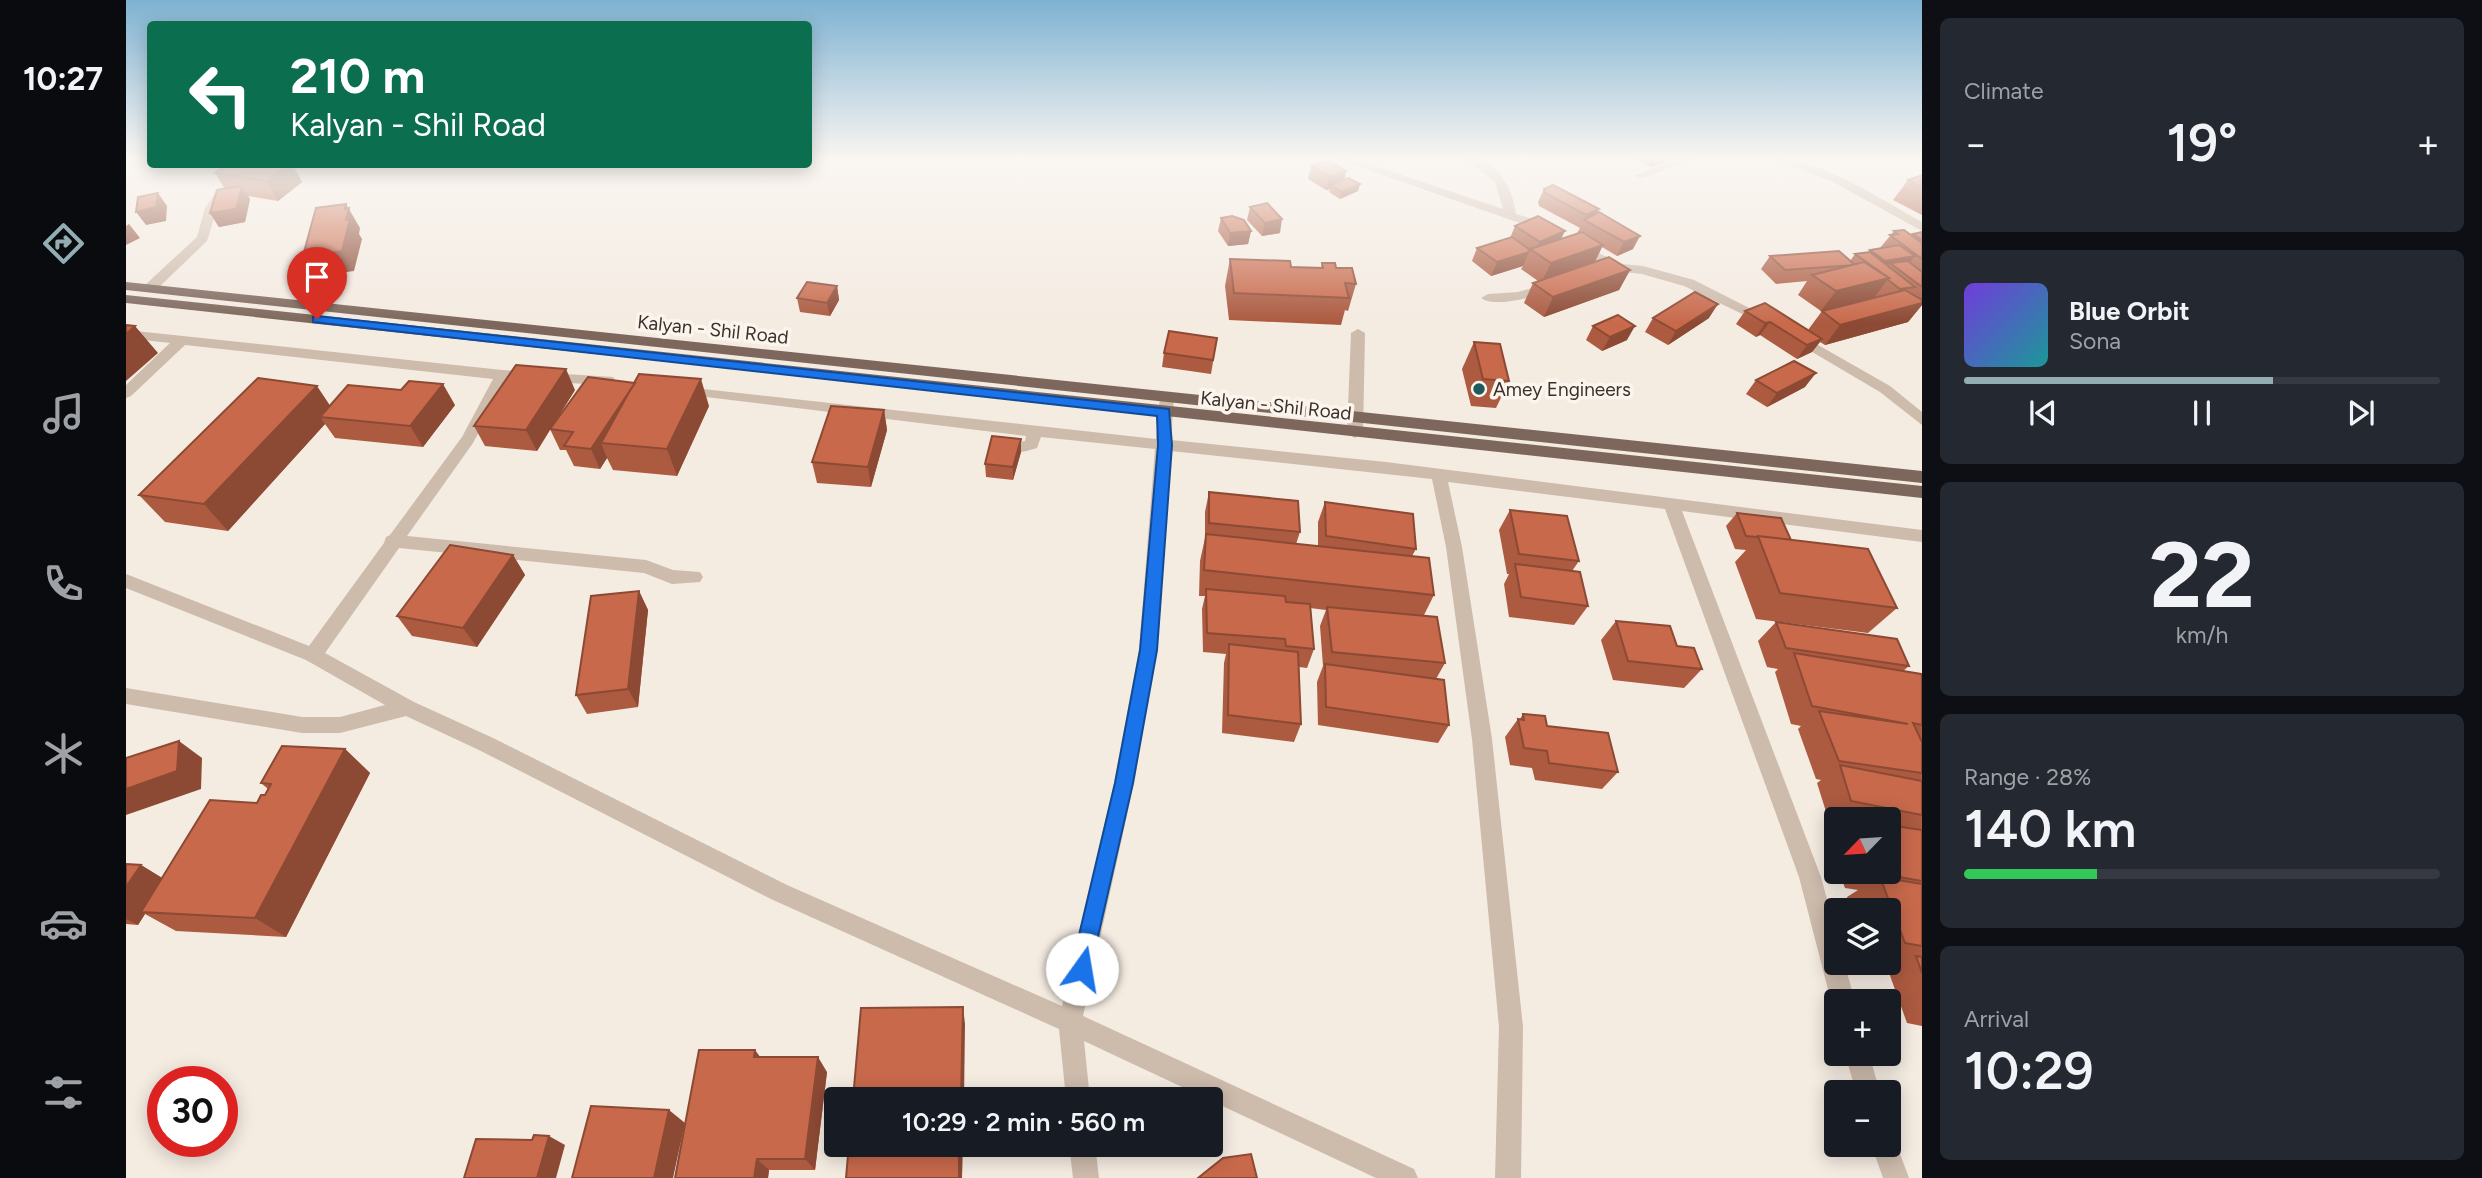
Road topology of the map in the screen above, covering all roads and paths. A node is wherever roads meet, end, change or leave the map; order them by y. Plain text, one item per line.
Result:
1 (210, 213) edge
2 (1504, 213) edge
3 (1897, 213) edge
4 (1510, 215) joint
5 (1922, 227) edge
6 (1619, 268) junction
7 (1599, 273) edge
8 (1565, 283) edge
9 (126, 286) edge
10 (150, 288) junction
11 (1488, 298) dead end
12 (126, 299) edge
13 (1358, 332) dead end
14 (126, 334) edge
15 (182, 340) junction
16 (502, 375) junction
17 (629, 382) edge
18 (670, 387) edge
19 (126, 393) edge
20 (1166, 404) junction
21 (1355, 415) junction
22 (1922, 419) edge
23 (1355, 433) junction
24 (1165, 445) junction
25 (1439, 475) junction
26 (1922, 477) edge
27 (1922, 492) edge
28 (1672, 506) junction
29 (1922, 536) edge
30 (392, 541) junction
31 (694, 578) dead end
32 (126, 581) edge
33 (313, 655) junction
34 (126, 696) edge
35 (407, 708) junction
36 (1840, 989) edge
37 (1070, 1022) junction
38 (1077, 1087) edge
39 (1084, 1157) edge
40 (1889, 1157) edge
41 (1086, 1178) edge
42 (1405, 1178) edge
43 (1508, 1178) edge
44 (1896, 1178) edge

1 - 10 street
2 - 4 street
3 - 5 street
4 - 6 street
6 - 7 street
6 - 22 street
8 - 11 street
9 - 10 main road, Kalyan - Shil Road
10 - 20 main road, Kalyan - Shil Road
12 - 20 main road, Kalyan - Shil Road
13 - 21 street
14 - 15 street
15 - 16 street
15 - 19 street
16 - 17 street
16 - 30 street
18 - 24 street
20 - 21 main road, Kalyan - Shil Road
20 - 23 main road, Kalyan - Shil Road
20 - 24 street
21 - 23 street
21 - 26 main road, Kalyan - Shil Road
23 - 27 main road, Kalyan - Shil Road
24 - 25 street
24 - 37 street
25 - 28 street
25 - 43 street
28 - 29 street
28 - 36 street
30 - 31 street
30 - 33 street
32 - 33 street
33 - 35 street
34 - 35 street
35 - 37 street
37 - 38 street
37 - 42 street
39 - 41 street
40 - 44 street

